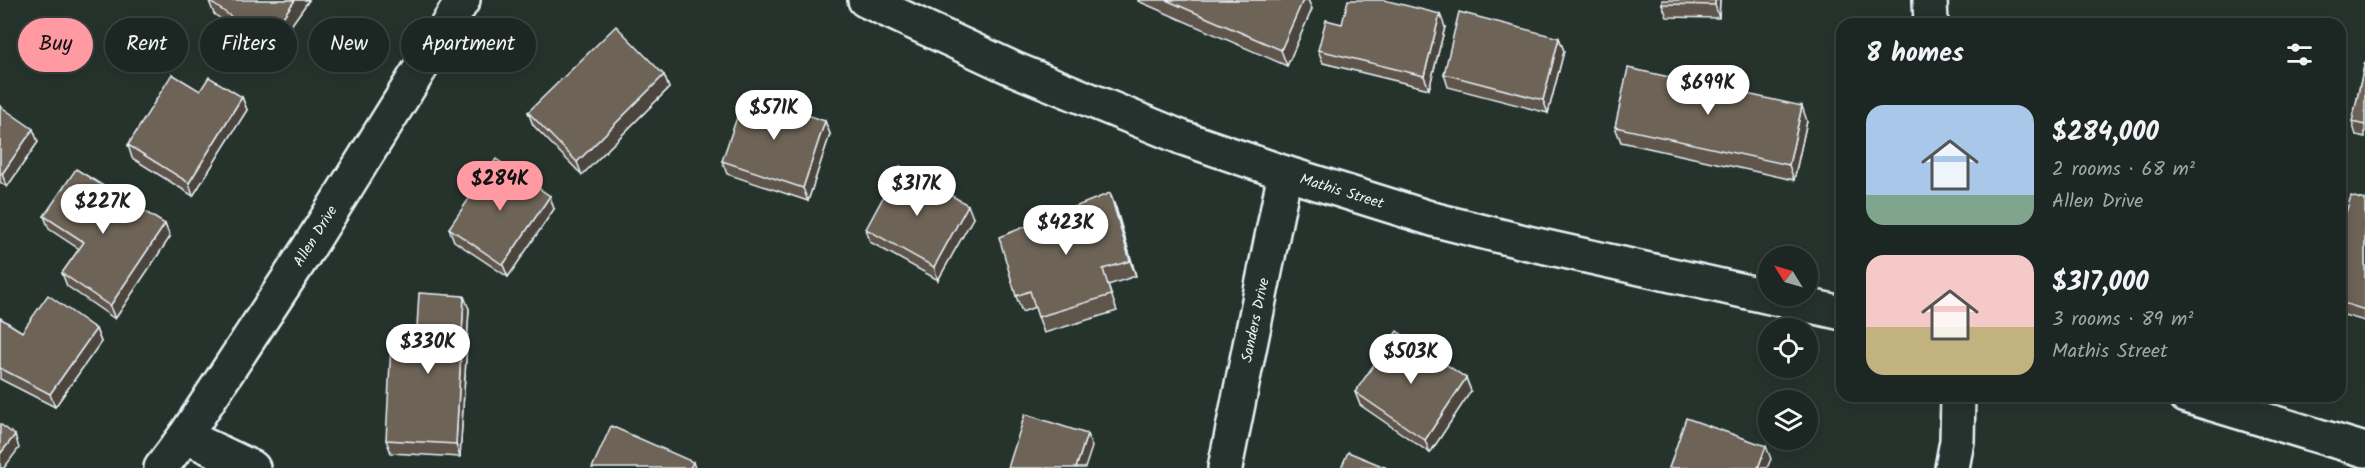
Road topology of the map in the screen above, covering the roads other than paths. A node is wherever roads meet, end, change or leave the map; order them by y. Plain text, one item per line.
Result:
1 (463, 0) edge
2 (865, 0) edge
3 (1930, 0) edge
4 (1931, 18) edge
5 (1285, 173) junction
6 (1836, 313) edge
7 (1958, 402) edge
8 (2206, 402) edge
9 (185, 436) junction
10 (2365, 450) edge
11 (161, 468) edge
12 (254, 468) edge
13 (1225, 468) edge
14 (1952, 468) edge

1 - 9 street, Allen Drive
2 - 5 street, Mathis Street
3 - 4 street
5 - 6 street, Mathis Street
5 - 13 street, Sanders Drive
7 - 14 street
8 - 10 street
9 - 11 street, Allen Drive
9 - 12 street

